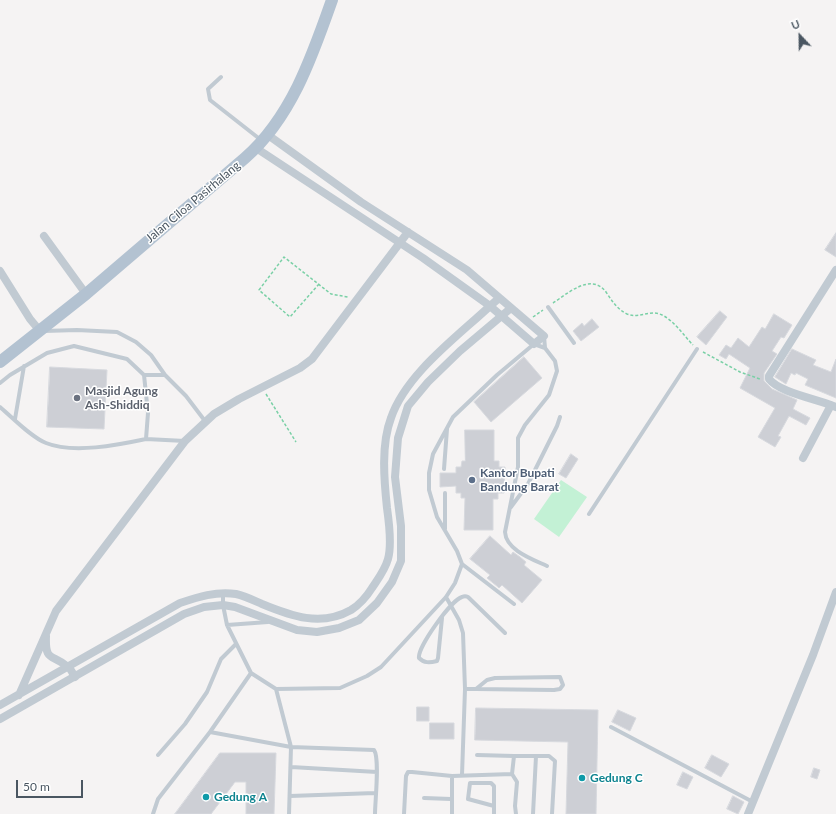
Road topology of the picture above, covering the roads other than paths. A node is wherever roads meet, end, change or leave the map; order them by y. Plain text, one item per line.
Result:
1 (332, 0) edge
2 (221, 77) dead end
3 (262, 141) junction
4 (408, 232) junction
5 (44, 236) dead end
6 (400, 243) junction
7 (836, 270) edge
8 (0, 271) edge
9 (86, 294) junction
10 (498, 299) junction
11 (490, 306) junction
12 (548, 307) road end
13 (511, 308) junction
14 (501, 316) junction
15 (40, 331) junction
16 (544, 336) junction
17 (574, 343) dead end
18 (534, 344) junction
19 (545, 348) junction
20 (697, 349) road end
21 (0, 362) edge
22 (24, 366) junction
23 (144, 375) junction
24 (165, 375) junction
25 (0, 383) edge
26 (834, 406) edge
27 (0, 407) edge
28 (560, 417) dead end
29 (15, 419) junction
30 (205, 421) junction
31 (447, 428) junction
32 (146, 439) junction
33 (185, 441) junction
34 (803, 458) dead end
35 (444, 469) dead end
36 (445, 493) dead end
37 (509, 509) junction
38 (589, 514) dead end
39 (444, 529) junction
40 (462, 564) junction
41 (547, 566) dead end
42 (836, 592) edge
43 (223, 593) junction
44 (446, 597) junction
45 (514, 604) dead end
46 (450, 605) junction
47 (223, 606) junction
48 (442, 618) junction
49 (272, 620) junction
50 (227, 625) junction
51 (46, 631) junction
52 (506, 633) dead end
53 (236, 644) junction
54 (68, 667) junction
55 (251, 673) junction
56 (75, 677) junction
57 (276, 689) junction
58 (465, 689) junction
59 (476, 689) junction
60 (19, 694) junction
61 (0, 705) edge
62 (0, 718) edge
63 (611, 727) dead end
64 (210, 732) junction
65 (291, 747) junction
66 (158, 755) dead end
67 (477, 755) dead end
68 (514, 756) junction
69 (536, 756) junction
70 (291, 767) junction
71 (377, 772) junction
72 (512, 774) junction
73 (462, 775) junction
74 (452, 776) junction
75 (375, 793) junction
76 (290, 796) junction
77 (424, 798) dead end
78 (451, 799) junction
79 (753, 802) junction
80 (494, 806) junction
81 (153, 814) edge
82 (289, 814) edge
83 (375, 814) edge
84 (404, 814) edge
85 (452, 814) edge
86 (494, 814) edge
87 (516, 814) edge
88 (533, 814) edge
89 (552, 814) edge
90 (748, 814) edge

1 - 3 main road, Jalan Ciloa Pasirhalang
2 - 3 lane
3 - 4 street
3 - 6 street
3 - 9 main road, Jalan Ciloa Pasirhalang
4 - 6 street
4 - 10 street
5 - 9 street
6 - 11 street
6 - 30 street
7 - 26 street
8 - 15 street
9 - 15 main road, Jalan Ciloa Pasirhalang
10 - 11 street
10 - 13 street
11 - 14 street
11 - 43 street
12 - 17 lane
13 - 14 street
13 - 16 street
14 - 18 street
14 - 49 street
15 - 21 main road, Jalan Ciloa Pasirhalang
15 - 24 lane
16 - 18 street
16 - 19 lane
18 - 19 lane
18 - 31 lane
19 - 37 lane
20 - 38 lane
22 - 23 lane
22 - 25 lane
22 - 29 lane
23 - 24 lane
23 - 32 lane
24 - 30 lane
26 - 34 street
27 - 29 lane
28 - 37 lane
29 - 32 lane
30 - 33 street
31 - 35 lane
31 - 39 lane
32 - 33 lane
33 - 51 street
36 - 39 lane
37 - 41 lane
39 - 40 lane
40 - 44 lane
40 - 45 lane
42 - 79 street
43 - 47 lane
43 - 54 street
44 - 46 lane
44 - 57 lane
46 - 48 lane
46 - 52 lane
46 - 58 lane
47 - 49 street
47 - 50 lane
47 - 56 street
48 - 48 lane
49 - 50 lane
50 - 53 lane
51 - 54 street
51 - 60 street
53 - 55 lane
53 - 66 lane
54 - 56 street
54 - 60 street
55 - 57 lane
55 - 64 lane
56 - 62 street
57 - 65 lane
58 - 59 lane
58 - 73 lane
59 - 59 lane
60 - 61 street
63 - 79 lane
64 - 65 lane
64 - 81 lane
65 - 70 lane
65 - 71 lane
67 - 68 lane
68 - 69 lane
68 - 72 lane
69 - 88 lane
69 - 89 lane
70 - 71 lane
70 - 76 lane
71 - 75 lane
72 - 73 lane
72 - 87 lane
73 - 74 lane
74 - 78 lane
74 - 84 lane
75 - 76 lane
75 - 83 lane
76 - 82 lane
77 - 78 lane
78 - 85 lane
79 - 90 street
80 - 80 lane
80 - 86 lane

